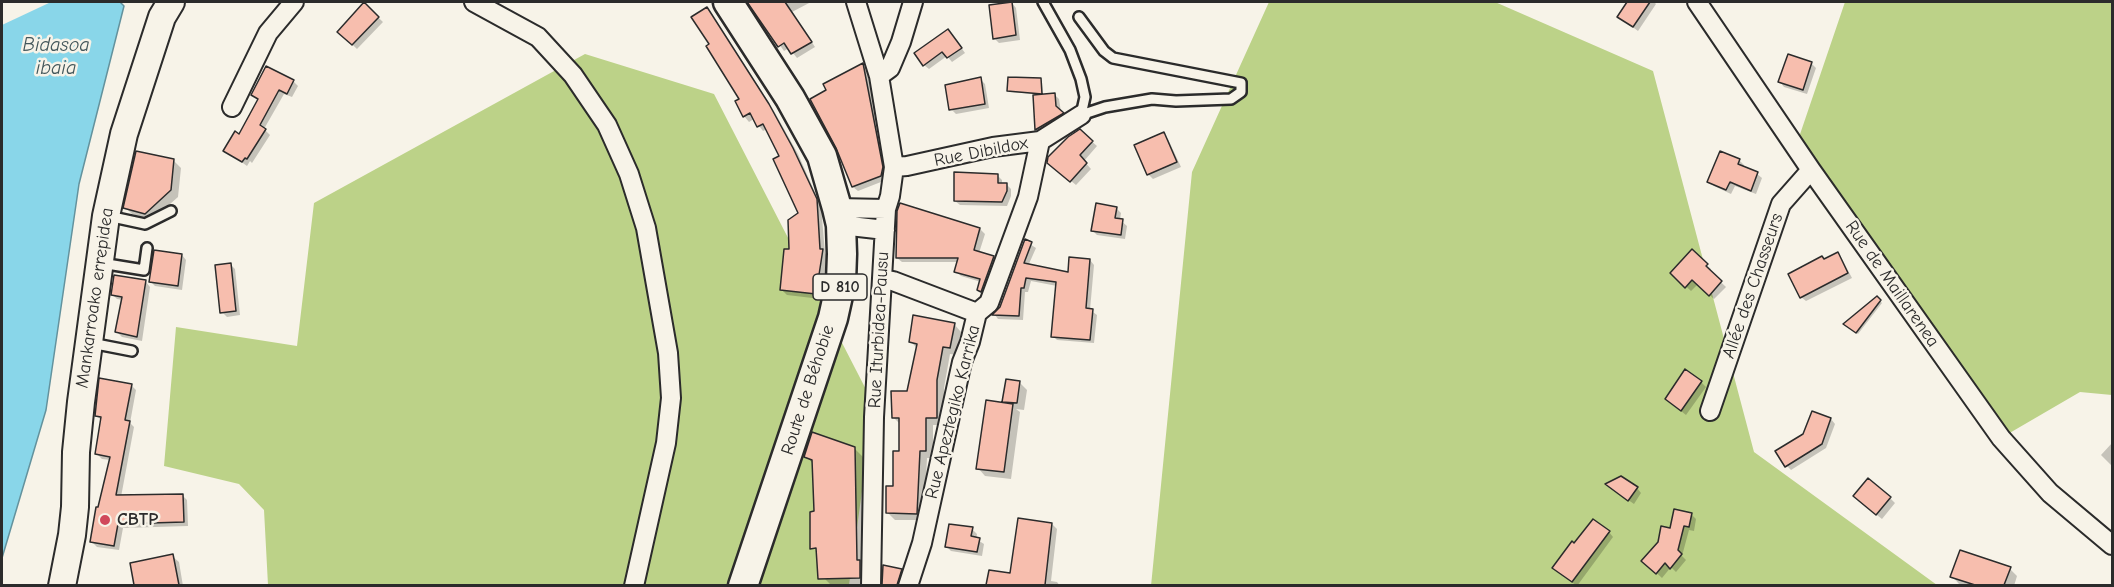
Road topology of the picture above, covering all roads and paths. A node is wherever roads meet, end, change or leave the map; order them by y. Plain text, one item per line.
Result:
1 (294, 2) edge
2 (474, 2) edge
3 (728, 2) edge
4 (856, 2) edge
5 (913, 2) edge
6 (1042, 2) edge
7 (1697, 2) edge
8 (165, 7) edge
9 (1079, 17) dead end
10 (879, 76) junction
11 (232, 107) dead end
12 (1081, 115) junction
13 (1040, 141) junction
14 (901, 166) junction
15 (1811, 170) junction
16 (886, 209) junction
17 (171, 211) dead end
18 (106, 216) junction
19 (839, 216) junction
20 (885, 230) junction
21 (147, 248) dead end
22 (99, 262) junction
23 (882, 279) junction
24 (977, 313) junction
25 (88, 343) junction
26 (132, 351) dead end
27 (1710, 411) dead end
28 (2112, 545) edge
29 (62, 585) edge
30 (634, 585) edge
31 (742, 585) edge
32 (871, 585) edge
33 (908, 585) edge

1 - 11 street
2 - 30 street
3 - 19 main road, Route de Béhobie / D 810
4 - 10 street, Rue Iturbidea-Pausu
5 - 10 street
6 - 12 lane
7 - 15 street, Rue de Maillarenea
8 - 18 main road, Mankarroako errepidea
9 - 12 lane
10 - 14 street, Rue Iturbidea-Pausu
12 - 13 street, Rue Dibildox
13 - 14 street, Rue Dibildox
13 - 24 street, Rue Apeztegiko Karrika
14 - 16 street, Rue Iturbidea-Pausu
15 - 27 street, Allée des Chasseurs
15 - 28 street, Rue de Maillarenea
16 - 19 street
16 - 20 street, Rue Iturbidea-Pausu
17 - 18 lane
18 - 22 main road, Mankarroako errepidea
19 - 20 street
19 - 31 main road, Route de Béhobie / D 810
20 - 23 street, Rue Iturbidea-Pausu
21 - 22 lane
22 - 25 main road, Mankarroako errepidea
23 - 24 street
23 - 32 street, Rue Iturbidea-Pausu
24 - 33 street, Rue Apeztegiko Karrika
25 - 26 lane
25 - 29 main road, Mankarroako errepidea

